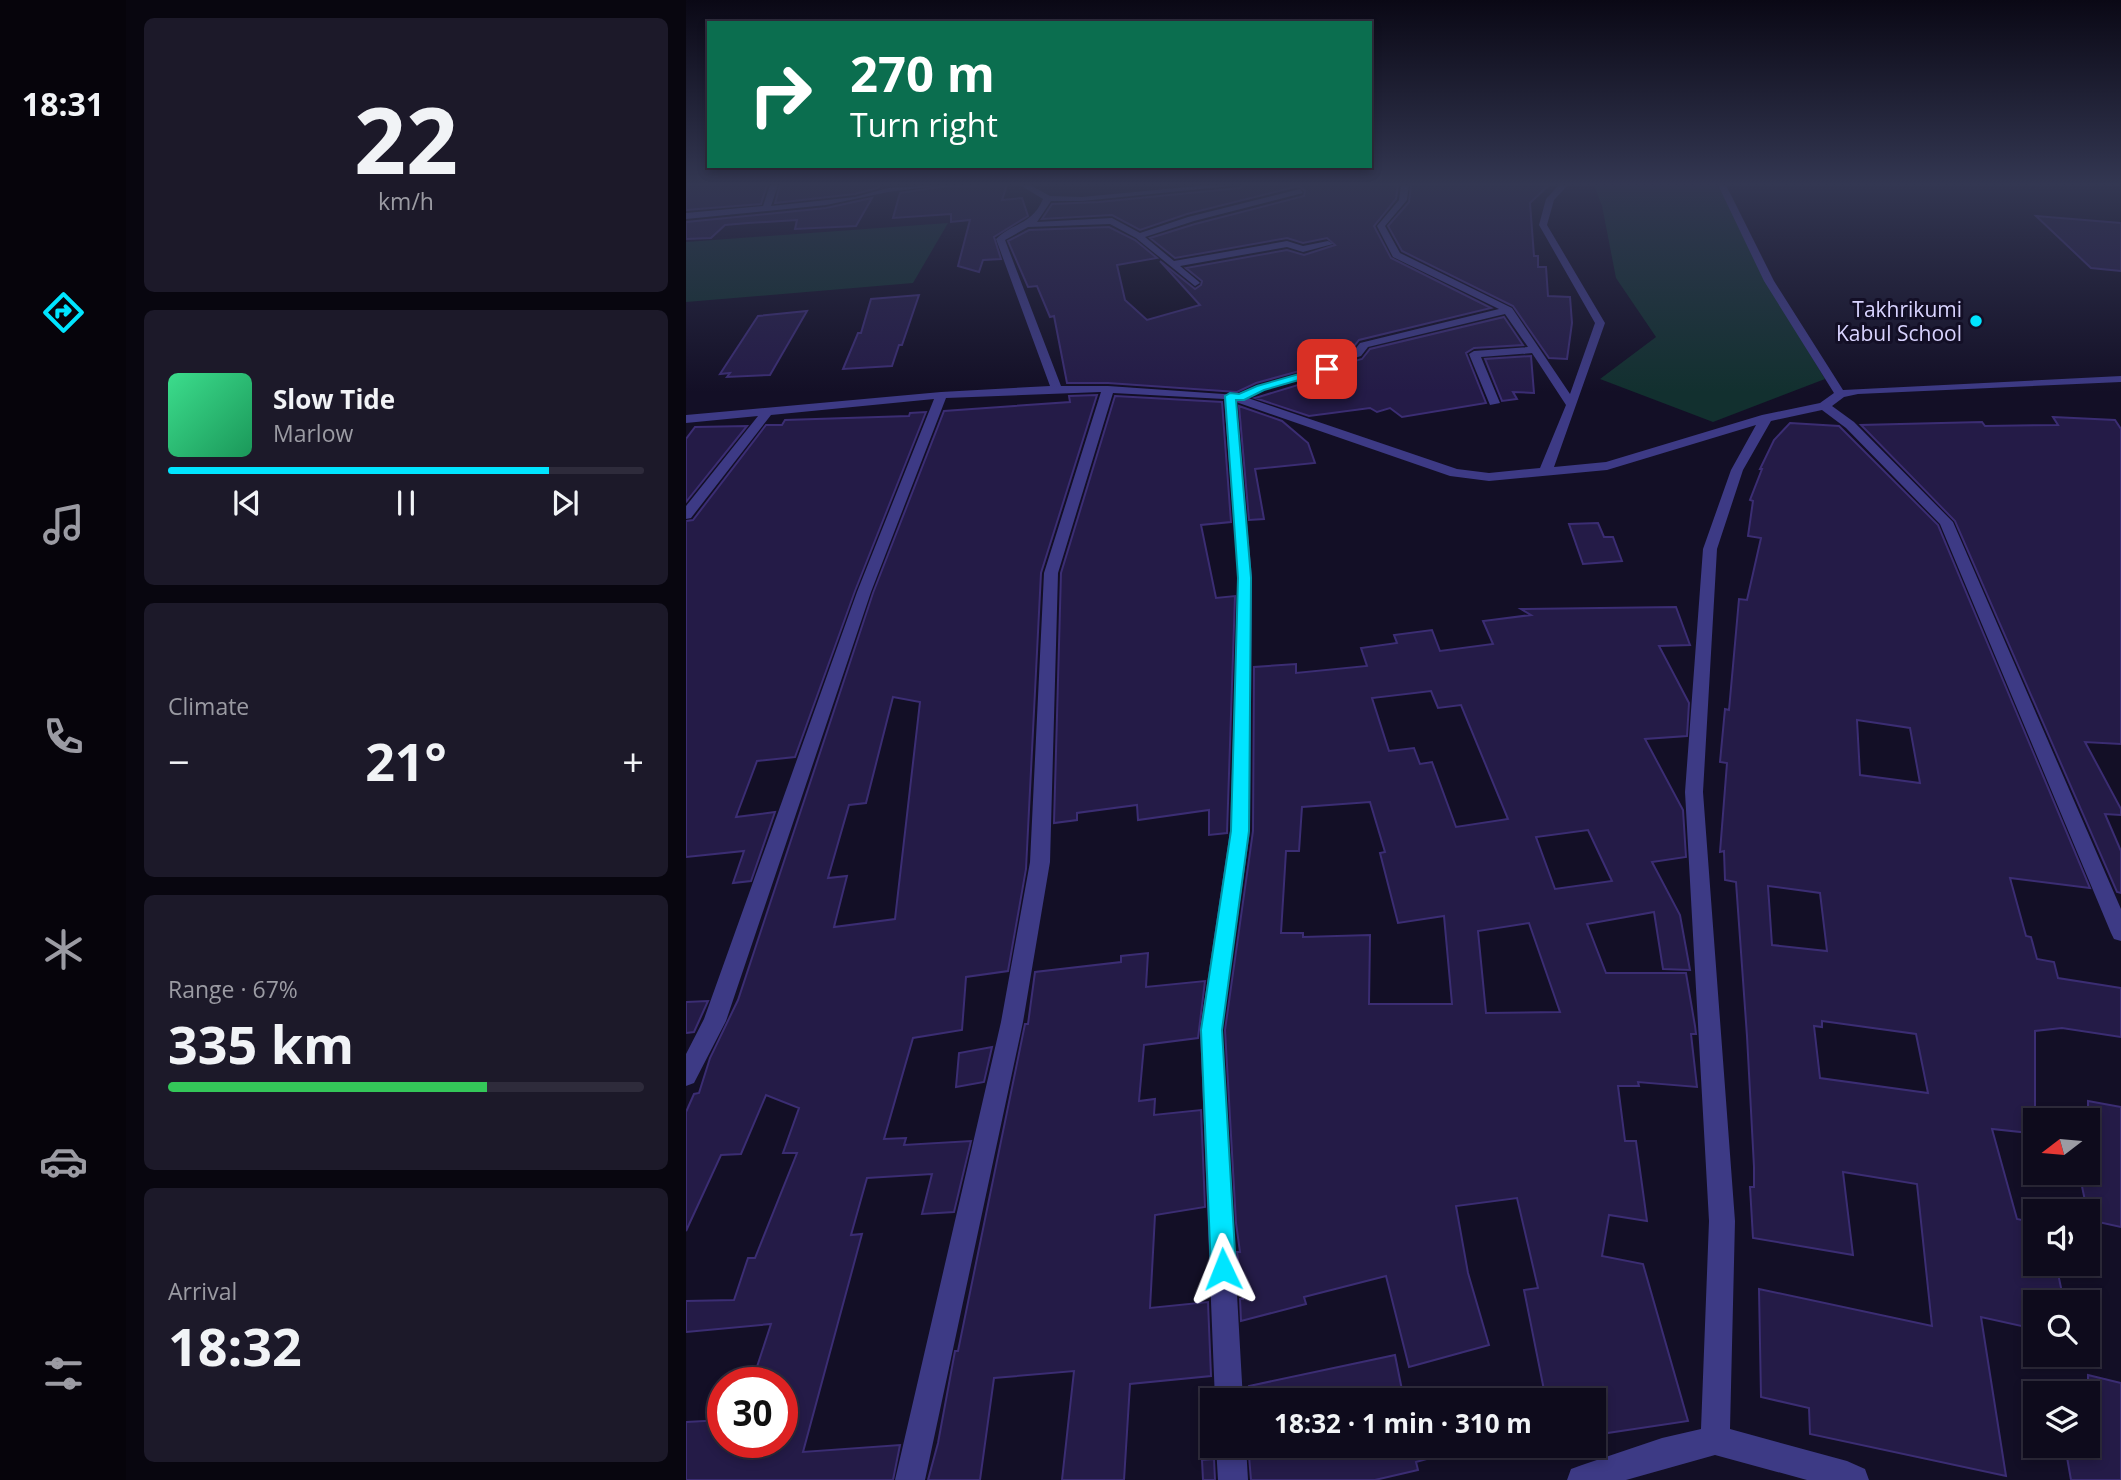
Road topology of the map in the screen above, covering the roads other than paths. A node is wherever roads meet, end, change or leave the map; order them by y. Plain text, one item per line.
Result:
1 (1006, 254) edge
2 (1161, 254) edge
3 (1230, 254) edge
4 (1396, 254) edge
5 (1560, 254) edge
6 (1756, 254) edge
7 (1173, 264) junction
8 (1195, 283) dead end
9 (1508, 310) junction
10 (1534, 350) junction
11 (2121, 379) edge
12 (1057, 389) junction
13 (1108, 389) junction
14 (1840, 394) junction
15 (941, 396) junction
16 (1235, 397) junction
17 (1494, 403) dead end
18 (1572, 405) junction
19 (1824, 406) junction
20 (768, 411) junction
21 (1766, 418) junction
22 (686, 419) edge
23 (1545, 473) junction
24 (686, 515) edge
25 (2121, 933) edge
26 (686, 1076) edge
27 (1228, 1388) edge
28 (1715, 1440) junction
29 (1232, 1458) edge
30 (910, 1480) edge
31 (1233, 1480) edge
32 (1583, 1480) edge
33 (1854, 1480) edge

1 - 12 street
2 - 7 street
3 - 7 street
4 - 9 street
5 - 18 street
6 - 14 street
7 - 8 street
9 - 10 street
9 - 16 street
10 - 17 street
10 - 18 street
11 - 14 street
12 - 13 street
12 - 15 street
13 - 16 street
13 - 30 street
14 - 19 street
15 - 20 street
15 - 26 street
16 - 23 street
16 - 27 street
18 - 23 street
19 - 21 street
19 - 25 street
20 - 22 street
20 - 24 street
21 - 23 street
21 - 28 street
28 - 32 street
28 - 33 street
29 - 31 street

